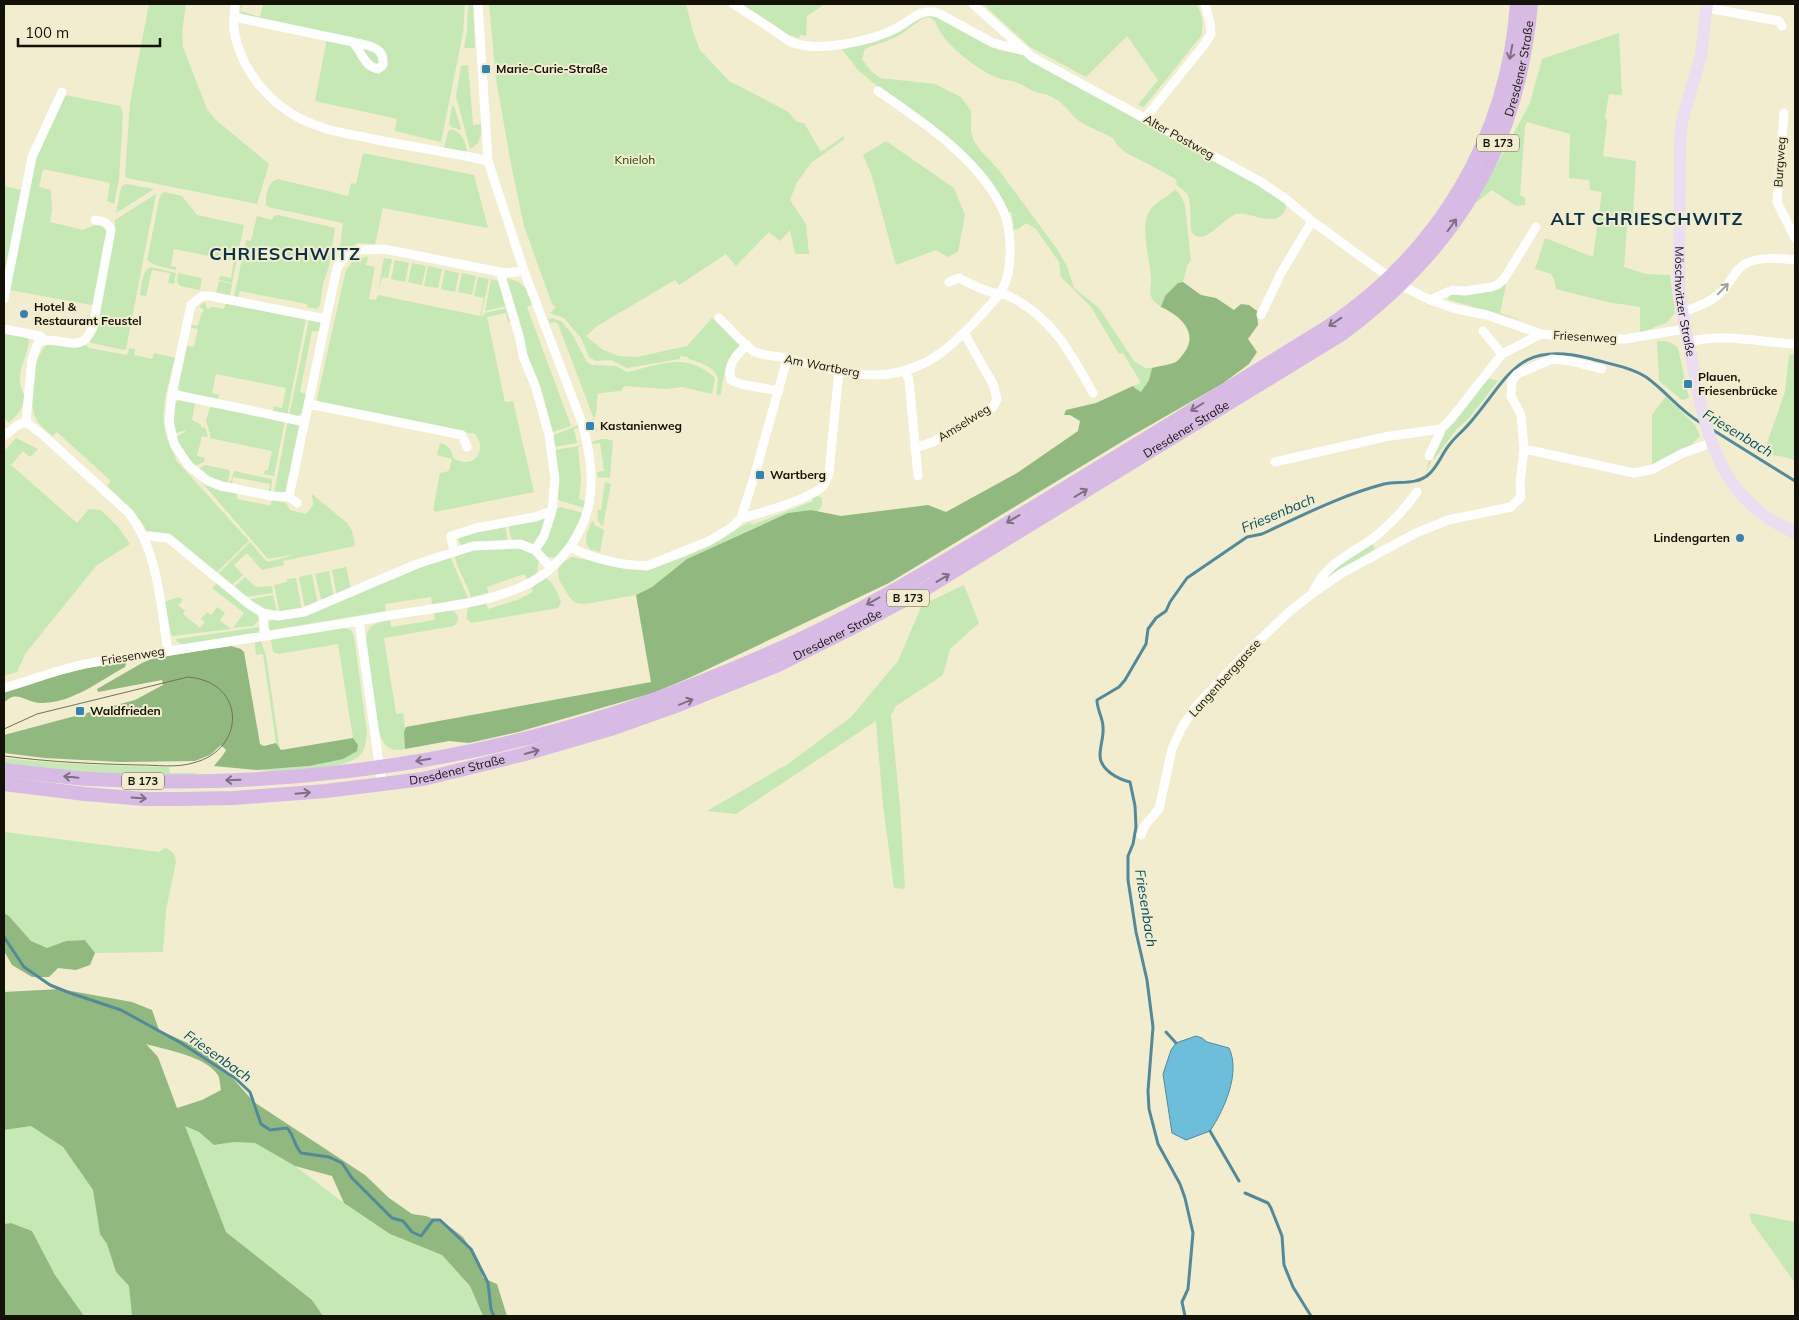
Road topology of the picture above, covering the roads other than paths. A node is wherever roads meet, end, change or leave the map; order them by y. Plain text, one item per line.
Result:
1 (235, 4) edge
2 (478, 4) edge
3 (733, 4) edge
4 (973, 4) edge
5 (1205, 4) edge
6 (1518, 4) edge
7 (1531, 4) edge
8 (1707, 6) edge
9 (234, 17) junction
10 (1782, 26) dead end
11 (354, 42) dead end
12 (1026, 51) junction
13 (878, 91) dead end
14 (62, 92) dead end
15 (1784, 113) dead end
16 (1145, 118) junction
17 (488, 161) junction
18 (95, 220) dead end
19 (1312, 221) junction
20 (1536, 227) dead end
21 (1795, 238) edge
22 (1795, 259) edge
23 (524, 271) junction
24 (500, 272) junction
25 (1385, 274) joint
26 (949, 282) dead end
27 (1000, 294) junction
28 (1379, 296) junction
29 (4, 299) edge
30 (1430, 300) junction
31 (1682, 312) junction
32 (1261, 314) dead end
33 (719, 318) dead end
34 (326, 319) junction
35 (4, 329) edge
36 (1685, 329) junction
37 (1483, 332) dead end
38 (964, 333) junction
39 (1541, 334) junction
40 (44, 340) junction
41 (1688, 342) junction
42 (1795, 344) edge
43 (748, 345) junction
44 (1502, 354) junction
45 (787, 359) junction
46 (1602, 369) dead end
47 (839, 370) junction
48 (905, 371) junction
49 (778, 391) junction
50 (1093, 393) dead end
51 (172, 394) junction
52 (309, 404) junction
53 (4, 422) edge
54 (26, 422) junction
55 (305, 422) junction
56 (12, 429) junction
57 (1441, 429) junction
58 (4, 436) edge
59 (1710, 441) junction
60 (467, 447) dead end
61 (915, 448) junction
62 (1524, 449) junction
63 (1429, 456) dead end
64 (1275, 462) dead end
65 (918, 476) dead end
66 (1417, 492) dead end
67 (552, 511) junction
68 (740, 518) junction
69 (1795, 533) edge
70 (144, 539) junction
71 (570, 547) junction
72 (535, 550) junction
73 (454, 552) junction
74 (550, 569) junction
75 (1313, 593) junction
76 (263, 613) junction
77 (359, 622) junction
78 (265, 636) junction
79 (168, 651) junction
80 (4, 688) edge
81 (379, 767) junction
82 (4, 770) edge
83 (4, 784) edge
84 (382, 785) junction
85 (1140, 835) dead end

1 - 9 street
2 - 17 street
3 - 12 street
4 - 12 street, Alter Postweg
5 - 16 street
6 -> 28 main road, B 173
28 -> 7 main road, Dresdener Straße / B 173
8 - 10 street
8 - 31 main road, Möschwitzer Straße
9 - 11 street
9 - 17 street
12 - 16 street, Alter Postweg
13 - 27 street, Am Wartberg
14 - 29 street
15 - 21 street, Burgweg
16 - 19 street, Alter Postweg
17 - 23 street
18 - 40 street
19 - 25 street, Alter Postweg
19 - 32 street
20 - 30 street
31 -> 22 street
23 - 24 street
23 - 71 street
24 - 34 street
24 - 67 street
25 - 30 street, Friesenweg
26 - 27 street
27 - 38 street, Am Wartberg
27 - 50 street
28 -> 81 main road, B 173
84 -> 28 main road, Dresdener Straße / B 173
30 - 39 street, Friesenweg
31 - 36 main road, Möschwitzer Straße
33 - 43 street, Am Wartberg
34 - 51 street
34 - 52 street
35 - 40 street
36 - 39 street, Friesenweg
36 - 41 main road, Möschwitzer Straße
37 - 44 street
38 - 48 street, Am Wartberg
38 - 61 street, Amselweg
39 - 44 street
40 - 54 street
41 - 42 street
41 - 59 main road, Möschwitzer Straße
43 - 45 street, Am Wartberg
43 - 49 street
44 - 57 street
45 - 47 street, Am Wartberg
45 - 49 street
46 - 62 street, Langenberggasse
47 - 48 street, Am Wartberg
47 - 68 street
48 - 61 street
49 - 68 street
51 - 55 street
51 - 55 street
52 - 55 street
52 - 60 street
53 - 56 street
54 - 56 street
54 - 70 street
56 - 58 street
57 - 63 street
57 - 64 street
59 - 62 street
59 - 69 main road, Möschwitzer Straße
61 - 65 street
62 - 75 street, Langenberggasse
66 - 75 street, Langenberggasse
67 - 72 street
67 - 73 street
68 - 71 street
70 - 76 street
70 - 79 street
71 - 74 street
72 - 73 street
72 - 74 street
73 - 76 street
74 - 77 street, Friesenweg
75 - 85 street, Langenberggasse
76 - 78 street
77 - 78 street, Friesenweg
77 - 81 street
78 - 79 street, Friesenweg
79 - 80 street, Friesenweg
81 -> 82 main road, B 173
81 - 84 street
83 -> 84 main road, Dresdener Straße / B 173

